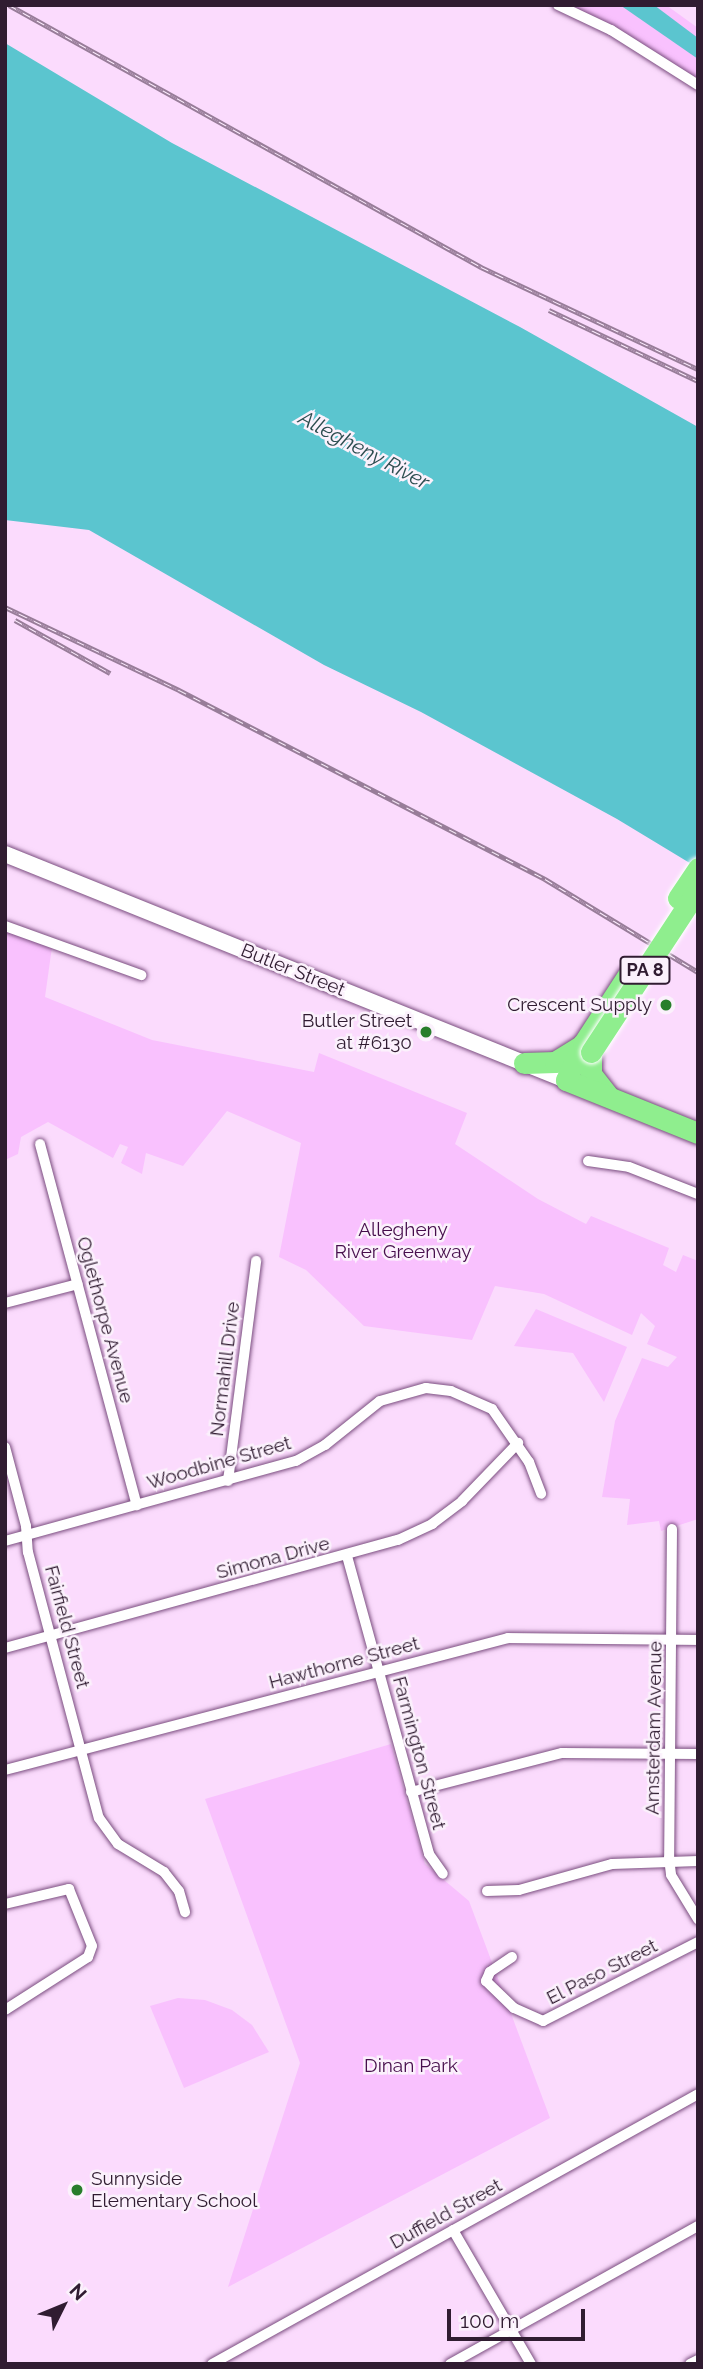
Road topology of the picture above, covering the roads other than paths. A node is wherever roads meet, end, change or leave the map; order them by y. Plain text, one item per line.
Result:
1 (558, 5) edge
2 (698, 85) edge
3 (5, 853) edge
4 (698, 868) edge
5 (698, 889) edge
6 (5, 926) edge
7 (141, 975) dead end
8 (582, 1057) junction
9 (524, 1063) junction
10 (566, 1080) junction
11 (610, 1098) junction
12 (698, 1133) edge
13 (40, 1144) dead end
14 (588, 1161) dead end
15 (698, 1194) edge
16 (256, 1261) dead end
17 (78, 1284) junction
18 (5, 1303) edge
19 (518, 1443) junction
20 (5, 1447) edge
21 (228, 1481) junction
22 (541, 1494) dead end
23 (137, 1505) junction
24 (672, 1529) dead end
25 (24, 1536) junction
26 (5, 1541) edge
27 (347, 1556) junction
28 (51, 1636) junction
29 (672, 1640) junction
30 (698, 1640) edge
31 (5, 1648) edge
32 (379, 1673) junction
33 (82, 1750) junction
34 (670, 1754) junction
35 (698, 1754) edge
36 (5, 1770) edge
37 (411, 1792) junction
38 (698, 1861) edge
39 (670, 1865) junction
40 (443, 1874) dead end
41 (487, 1891) dead end
42 (5, 1903) edge
43 (185, 1912) dead end
44 (698, 1919) edge
45 (698, 1942) edge
46 (512, 1957) dead end
47 (5, 2010) edge
48 (698, 2094) edge
49 (698, 2225) edge
50 (453, 2230) junction
51 (511, 2329) junction
52 (698, 2360) edge
53 (212, 2364) edge
54 (450, 2364) edge
55 (531, 2364) edge
56 (690, 2364) edge

1 - 2 street
3 - 9 main road, Butler Street
4 - 8 highway, PA 8, bridge
5 - 8 highway, PA 8, bridge
6 - 7 street
8 - 9 highway
8 - 10 highway, PA 8
8 - 11 highway
9 - 10 main road, Butler Street
10 - 11 highway, Butler Street
11 - 12 highway, Butler Street
13 - 17 street, Oglethorpe Avenue
14 - 15 street
16 - 21 street, Normahill Drive
17 - 18 street
17 - 23 street, Oglethorpe Avenue
19 - 21 street, Woodbine Street
19 - 22 street, Woodbine Street
19 - 27 street, Simona Drive
20 - 25 street, Fairfield Street
21 - 23 street, Woodbine Street
23 - 25 street, Woodbine Street
24 - 29 street, Amsterdam Avenue
25 - 26 street, Woodbine Street
25 - 28 street, Fairfield Street
27 - 28 street, Simona Drive
27 - 32 street, Farmington Street
28 - 31 street, Simona Drive
28 - 33 street, Fairfield Street
29 - 30 street, Hawthorne Street
29 - 32 street, Hawthorne Street
29 - 34 street, Amsterdam Avenue
32 - 33 street, Hawthorne Street
32 - 37 street, Farmington Street
33 - 36 street, Hawthorne Street
33 - 43 street, Fairfield Street
34 - 35 street
34 - 37 street
34 - 39 street, Amsterdam Avenue
37 - 40 street, Farmington Street
38 - 39 street
39 - 41 street
39 - 44 street, Amsterdam Avenue
42 - 47 street
45 - 46 street, El Paso Street
48 - 50 street, Duffield Street
49 - 51 street
50 - 51 street
50 - 53 street, Duffield Street
51 - 54 street
51 - 55 street
52 - 56 street

